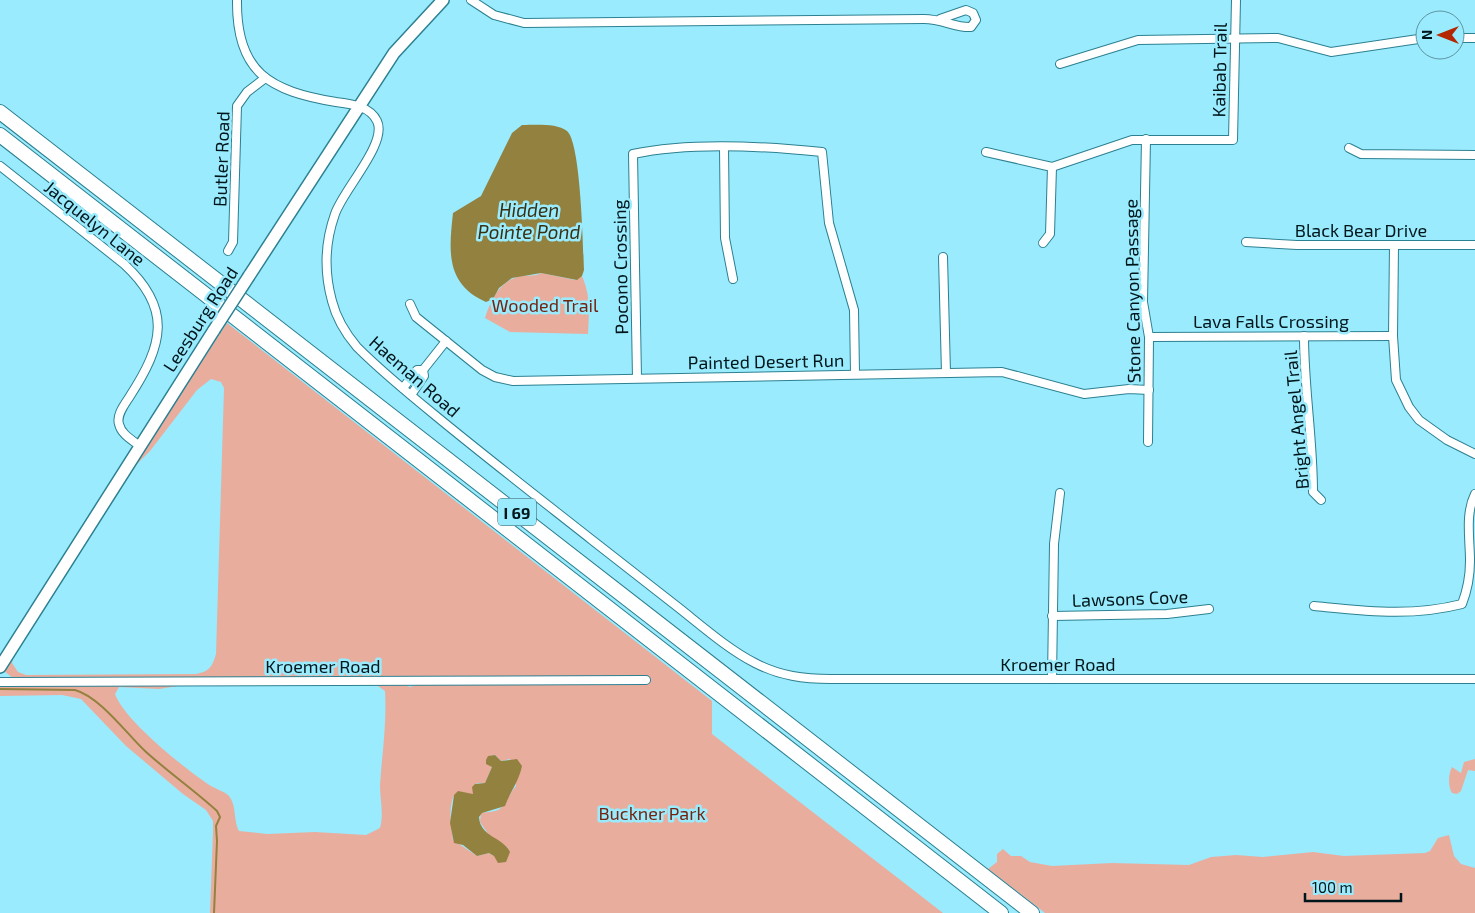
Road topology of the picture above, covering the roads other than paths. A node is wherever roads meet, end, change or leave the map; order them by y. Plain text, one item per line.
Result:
1 (237, 0) edge
2 (443, 0) edge
3 (472, 0) edge
4 (1236, 0) edge
5 (940, 19) dead end
6 (1235, 39) junction
7 (1415, 39) edge
8 (1060, 64) dead end
9 (264, 79) junction
10 (358, 106) junction
11 (0, 112) edge
12 (0, 135) edge
13 (1146, 139) junction
14 (724, 148) junction
15 (1349, 148) dead end
16 (986, 152) dead end
17 (1475, 154) edge
18 (0, 166) edge
19 (1052, 167) junction
20 (1246, 242) dead end
21 (1043, 243) dead end
22 (1475, 245) edge
23 (1394, 246) junction
24 (228, 251) dead end
25 (943, 258) dead end
26 (733, 279) dead end
27 (410, 304) dead end
28 (1304, 336) junction
29 (1393, 336) junction
30 (1149, 337) junction
31 (446, 341) junction
32 (424, 370) junction
33 (946, 373) junction
34 (855, 374) junction
35 (637, 378) junction
36 (402, 388) junction
37 (1149, 390) junction
38 (411, 395) junction
39 (1148, 442) dead end
40 (140, 446) junction
41 (1475, 454) edge
42 (1060, 493) dead end
43 (1475, 494) edge
44 (1321, 500) dead end
45 (665, 597) joint
46 (1314, 606) dead end
47 (1209, 609) dead end
48 (1052, 616) junction
49 (0, 667) edge
50 (1052, 679) junction
51 (1475, 679) edge
52 (646, 680) dead end
53 (0, 682) edge
54 (1001, 913) edge
55 (1032, 913) edge

1 - 9 street
2 - 10 main road, Leesburg Road
3 - 5 street
4 - 6 street, Kaibab Trail
6 - 7 street
6 - 8 street
6 - 13 street, Kaibab Trail
9 - 10 street
9 - 24 street, Butler Road
10 - 36 street, Haeman Road
10 - 40 main road, Leesburg Road, bridge
11 - 55 highway, I 69
12 - 54 highway, I 69
13 - 19 street
13 - 30 street, Stone Canyon Passage
14 - 26 street
14 - 34 street
14 - 35 street, Pocono Crossing
15 - 17 street
16 - 19 street
18 - 40 street, Jacquelyn Lane
19 - 21 street
20 - 23 street, Black Bear Drive
22 - 23 street, Black Bear Drive
23 - 29 street
25 - 33 street
27 - 31 street, Painted Desert Run
28 - 29 street, Lava Falls Crossing
28 - 30 street, Lava Falls Crossing
28 - 44 street, Bright Angel Trail
29 - 41 street
30 - 37 street, Stone Canyon Passage
31 - 32 street
31 - 35 street, Painted Desert Run
32 - 36 street
32 - 38 street
33 - 34 street, Painted Desert Run
33 - 37 street, Painted Desert Run
34 - 35 street, Painted Desert Run
36 - 38 street, Haeman Road
37 - 39 street, Stone Canyon Passage
38 - 45 street, Haeman Road
40 - 49 main road, Leesburg Road
42 - 48 street
43 - 46 street
45 - 50 street, Kroemer Road
47 - 48 street, Lawsons Cove
48 - 50 street
50 - 51 street, Kroemer Road
52 - 53 street, Kroemer Road

